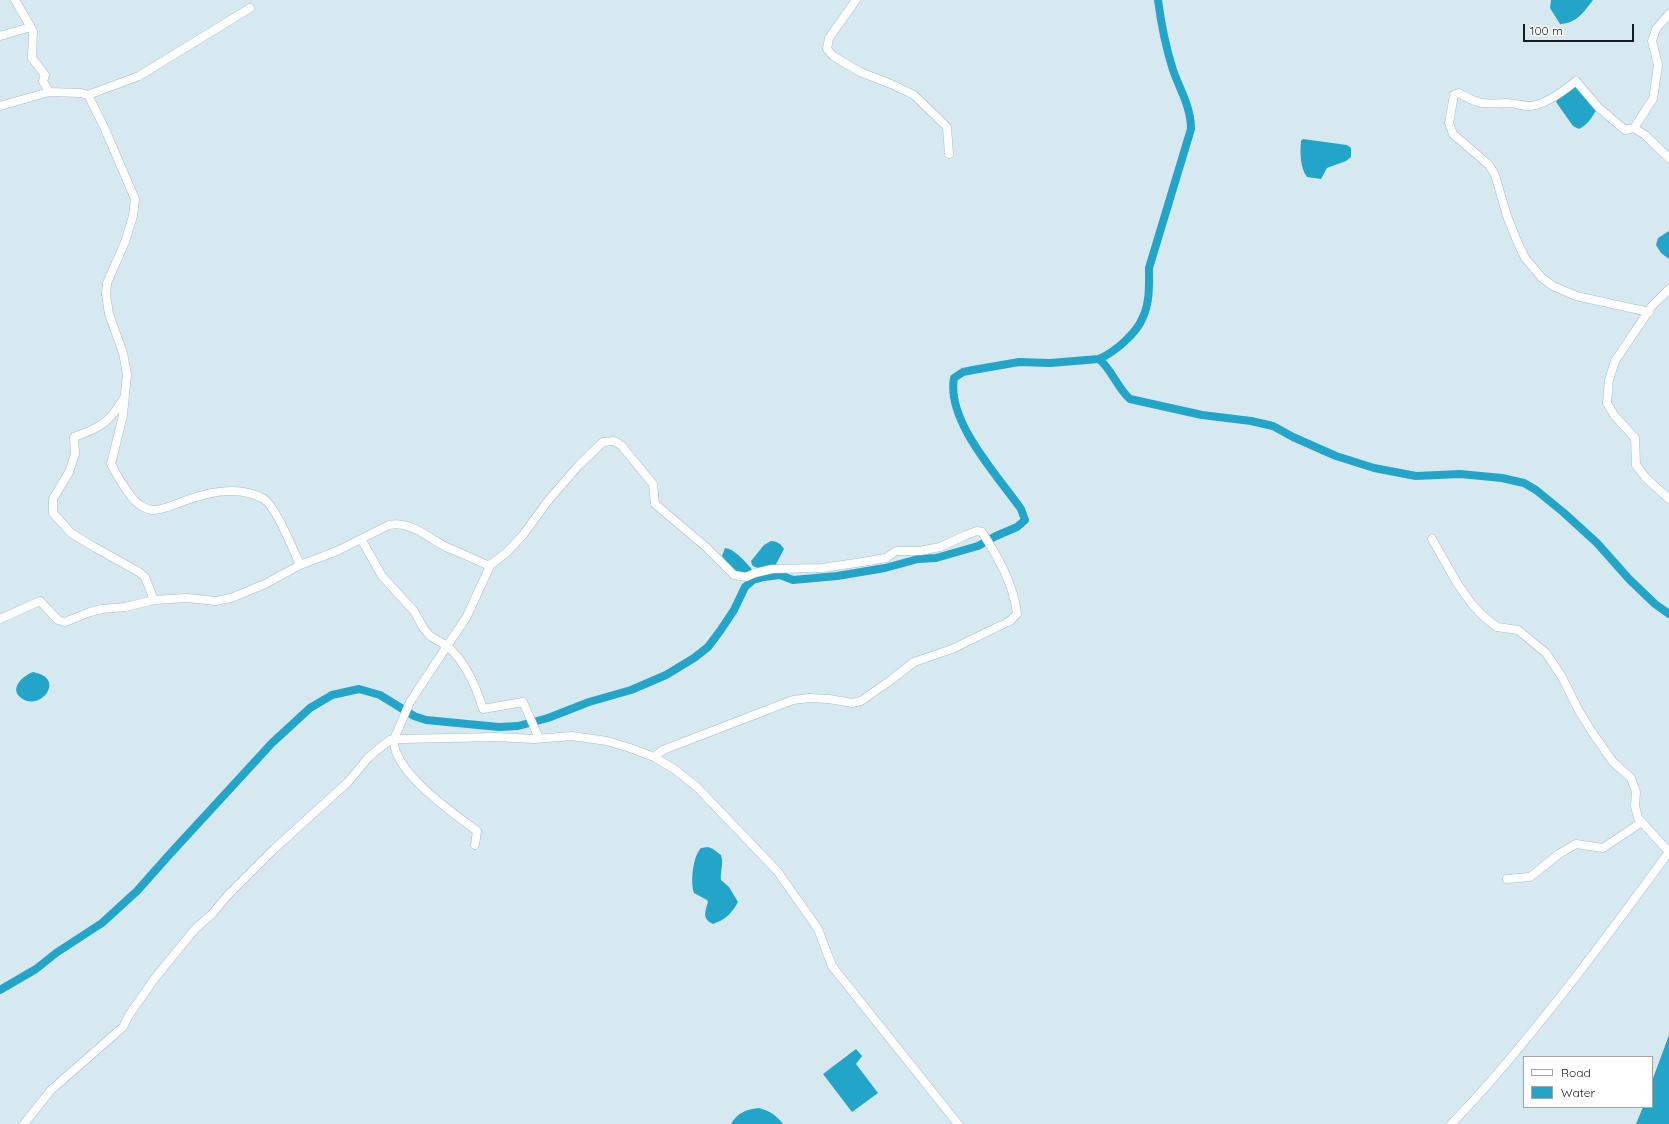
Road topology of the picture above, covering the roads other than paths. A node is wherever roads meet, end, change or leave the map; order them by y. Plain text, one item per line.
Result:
1 (15, 0) edge
2 (856, 0) edge
3 (250, 8) dead end
4 (1669, 14) edge
5 (31, 27) junction
6 (0, 36) edge
7 (49, 92) junction
8 (88, 95) junction
9 (0, 106) edge
10 (1634, 128) junction
11 (950, 154) dead end
12 (1669, 158) edge
13 (1669, 290) edge
14 (1649, 312) junction
15 (125, 397) junction
16 (1669, 499) edge
17 (361, 539) junction
18 (1432, 539) dead end
19 (491, 564) junction
20 (300, 565) junction
21 (154, 600) junction
22 (0, 619) edge
23 (447, 646) junction
24 (539, 738) junction
25 (394, 739) junction
26 (654, 757) junction
27 (1642, 822) junction
28 (475, 845) dead end
29 (1669, 852) edge
30 (1507, 879) dead end
31 (24, 1124) edge
32 (958, 1124) edge
33 (1450, 1124) edge

1 - 5 street
2 - 11 street
3 - 8 street
4 - 10 street
5 - 6 street
5 - 7 street
7 - 8 street
7 - 9 street
8 - 15 street
10 - 12 street
10 - 14 street
13 - 14 street
14 - 16 street
15 - 20 street
15 - 21 street
17 - 19 street
17 - 20 street
17 - 23 street
18 - 27 street
19 - 23 street
19 - 26 street
20 - 21 street
21 - 22 street
23 - 24 street
23 - 25 street
24 - 25 street
24 - 26 street
25 - 28 street
25 - 31 street
26 - 32 street
27 - 29 street
27 - 30 street
29 - 33 street

